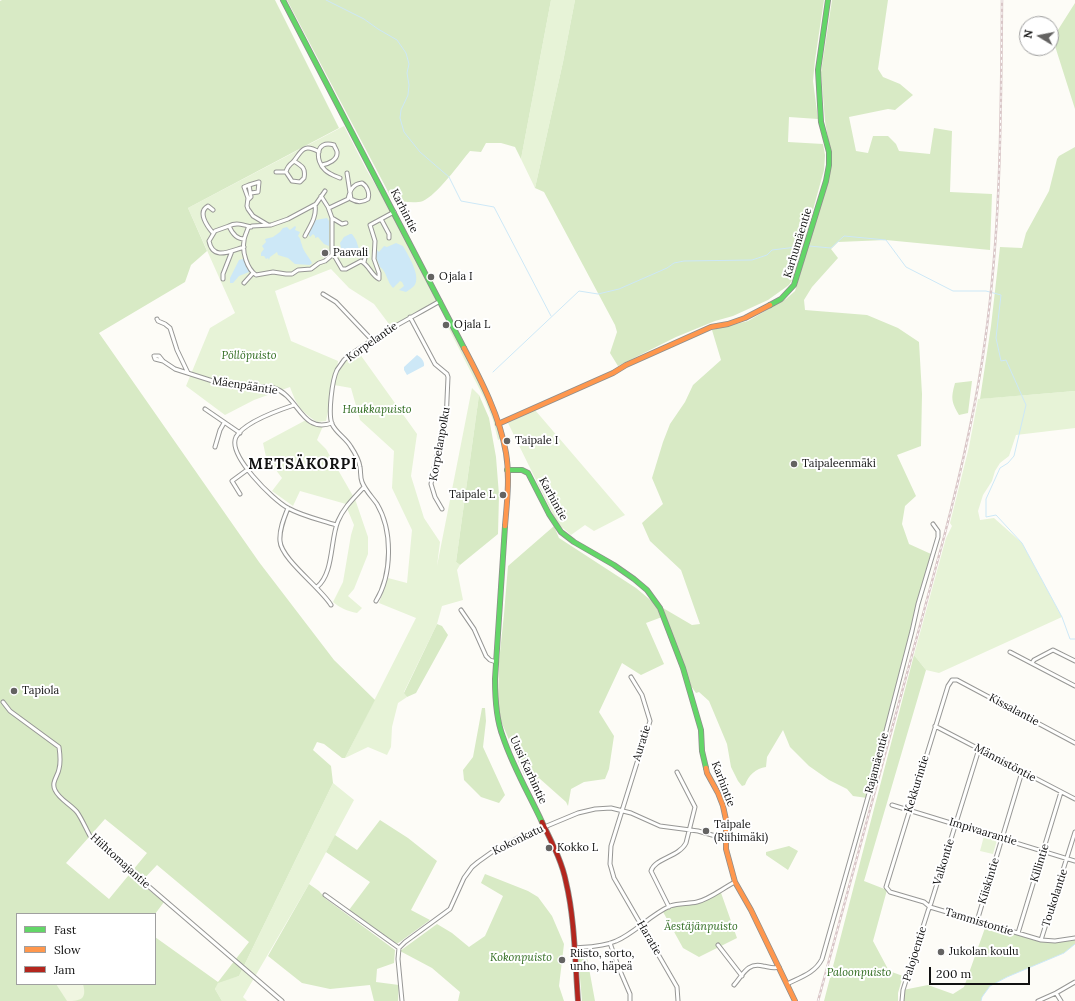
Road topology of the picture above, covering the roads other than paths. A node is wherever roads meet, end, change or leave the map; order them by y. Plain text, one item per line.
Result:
1 (283, 0) edge
2 (828, 0) edge
3 (318, 152) junction
4 (294, 161) junction
5 (322, 165) junction
6 (276, 172) dead end
7 (286, 172) junction
8 (346, 173) dead end
9 (340, 178) dead end
10 (249, 185) junction
11 (326, 191) dead end
12 (251, 193) junction
13 (349, 193) junction
14 (321, 196) junction
15 (248, 200) junction
16 (315, 205) junction
17 (329, 208) junction
18 (213, 210) dead end
19 (394, 212) junction
20 (332, 218) junction
21 (381, 218) junction
22 (346, 223) dead end
23 (268, 225) junction
24 (229, 226) junction
25 (251, 227) junction
26 (213, 233) junction
27 (305, 236) dead end
28 (389, 238) dead end
29 (244, 239) junction
30 (244, 247) junction
31 (232, 251) junction
32 (364, 251) dead end
33 (332, 255) junction
34 (364, 262) junction
35 (253, 273) junction
36 (223, 279) dead end
37 (244, 283) dead end
38 (323, 294) dead end
39 (440, 301) junction
40 (410, 317) junction
41 (157, 319) dead end
42 (372, 340) junction
43 (163, 361) dead end
44 (184, 367) junction
45 (182, 371) junction
46 (189, 374) junction
47 (294, 405) junction
48 (205, 409) dead end
49 (224, 423) junction
50 (332, 423) junction
51 (498, 424) junction
52 (240, 433) junction
53 (215, 447) dead end
54 (247, 470) junction
55 (507, 470) junction
56 (364, 487) junction
57 (240, 494) dead end
58 (288, 508) junction
59 (442, 509) dead end
60 (933, 524) dead end
61 (336, 525) junction
62 (317, 587) junction
63 (376, 601) dead end
64 (331, 604) dead end
65 (461, 610) dead end
66 (1010, 652) dead end
67 (1075, 661) edge
68 (496, 662) junction
69 (1032, 663) junction
70 (631, 677) dead end
71 (952, 680) joint
72 (1075, 686) edge
73 (3, 702) dead end
74 (935, 726) junction
75 (1075, 743) edge
76 (979, 749) junction
77 (677, 772) dead end
78 (1022, 772) junction
79 (1062, 792) junction
80 (1075, 799) edge
81 (892, 805) dead end
82 (622, 810) junction
83 (909, 810) junction
84 (956, 824) junction
85 (544, 827) junction
86 (690, 830) junction
87 (1075, 832) edge
88 (1002, 838) junction
89 (726, 839) junction
90 (1044, 851) junction
91 (1067, 858) junction
92 (1075, 861) edge
93 (614, 878) joint
94 (735, 882) junction
95 (887, 890) joint
96 (325, 895) dead end
97 (669, 907) junction
98 (930, 907) junction
99 (977, 921) junction
100 (641, 924) junction
101 (1018, 934) junction
102 (1075, 938) edge
103 (1041, 940) junction
104 (610, 943) junction
105 (718, 945) dead end
106 (398, 948) junction
107 (574, 948) junction
108 (779, 967) junction
109 (742, 976) junction
110 (1075, 982) edge
111 (787, 984) junction
112 (734, 985) dead end
113 (1056, 993) junction
114 (282, 1001) edge
115 (402, 1001) edge
116 (578, 1001) edge
117 (630, 1001) edge
118 (678, 1001) edge
119 (796, 1001) edge
120 (902, 1001) edge
121 (1038, 1001) edge
122 (1060, 1001) edge

1 - 19 street, Karhintie
2 - 51 street, Karhumäentie
3 - 4 street
3 - 5 street
3 - 5 street
4 - 7 street
4 - 7 street
5 - 9 street
6 - 7 street
8 - 13 street
10 - 12 street
10 - 12 street
10 - 15 street
11 - 14 street
12 - 15 street
13 - 13 street
13 - 17 street
14 - 16 street
14 - 17 street
15 - 23 street
16 - 23 street
16 - 27 street
17 - 20 street
18 - 26 street
19 - 21 street
19 - 39 street, Karhintie
20 - 22 street
20 - 33 street
21 - 28 street
21 - 34 street
23 - 25 street
24 - 25 street
24 - 26 street
24 - 29 street
25 - 29 street
26 - 31 street
29 - 30 street
30 - 31 street
30 - 35 street
31 - 36 street
32 - 34 street
33 - 34 street
33 - 35 street
35 - 37 street
38 - 42 street
39 - 40 street, Korpelantie
39 - 51 street, Karhintie
40 - 42 street, Korpelantie
40 - 59 street, Korpelanpolku
41 - 44 street
42 - 50 street, Korpelantie
43 - 45 street, Mäenpääntie
44 - 45 street
44 - 46 street
45 - 46 street, Mäenpääntie
46 - 47 street, Mäenpääntie
47 - 50 street, Mäenpääntie
47 - 52 street
48 - 49 street
49 - 52 street
49 - 53 street
50 - 56 street
51 - 55 street, Karhintie
52 - 54 street
54 - 57 street
54 - 58 street
55 - 68 street, Uusi Karhintie
55 - 89 street, Karhintie
56 - 61 street
56 - 63 street
58 - 61 street
58 - 62 street
60 - 111 street, Rajamäentie
61 - 62 street
62 - 64 street
65 - 68 street
66 - 69 street
67 - 69 street
68 - 85 street, Uusi Karhintie
69 - 72 street
70 - 82 street, Auratie
71 - 74 street, Kekkurintie
71 - 75 street, Kissalantie
73 - 114 street, Hiihtomajantie
74 - 76 street, Männistöntie
74 - 83 street, Kekkurintie
76 - 78 street, Männistöntie
76 - 84 street, Valkontie
77 - 86 street
78 - 79 street, Männistöntie
78 - 88 street, Kiiskintie
79 - 80 street, Männistöntie
79 - 90 street, Killintie
81 - 83 street, Impivaarantie
82 - 85 street, Kokonkatu
82 - 86 street, Kokonkatu
82 - 93 street, Auratie
83 - 84 street, Impivaarantie
83 - 95 street, Kekkurintie
84 - 88 street, Impivaarantie
84 - 98 street, Valkontie
85 - 106 street, Kokonkatu
85 - 107 street, Uusi Karhintie
86 - 89 street, Kokonkatu
86 - 97 street
87 - 91 street, Toukolantie
88 - 90 street, Impivaarantie
88 - 99 street, Kiiskintie
89 - 94 street, Karhintie
90 - 91 street, Impivaarantie
90 - 101 street, Killintie
91 - 92 street, Impivaarantie
91 - 103 street, Toukolantie
93 - 100 street, Haratie
94 - 97 street
94 - 108 street, Karhintie
95 - 98 street, Tammistontie
96 - 106 street
97 - 100 street
98 - 99 street, Tammistontie
98 - 120 street, Palojoentie
99 - 101 street, Tammistontie
100 - 104 street
100 - 118 street, Haratie
101 - 103 street, Tammistontie
102 - 103 street, Tammistontie
104 - 107 street
104 - 117 street
105 - 109 street
106 - 115 street
107 - 116 street, Uusi Karhintie
108 - 109 street
108 - 111 street, Karhintie
109 - 112 street
110 - 113 street
111 - 119 street, Karhintie
113 - 121 street
113 - 122 street

